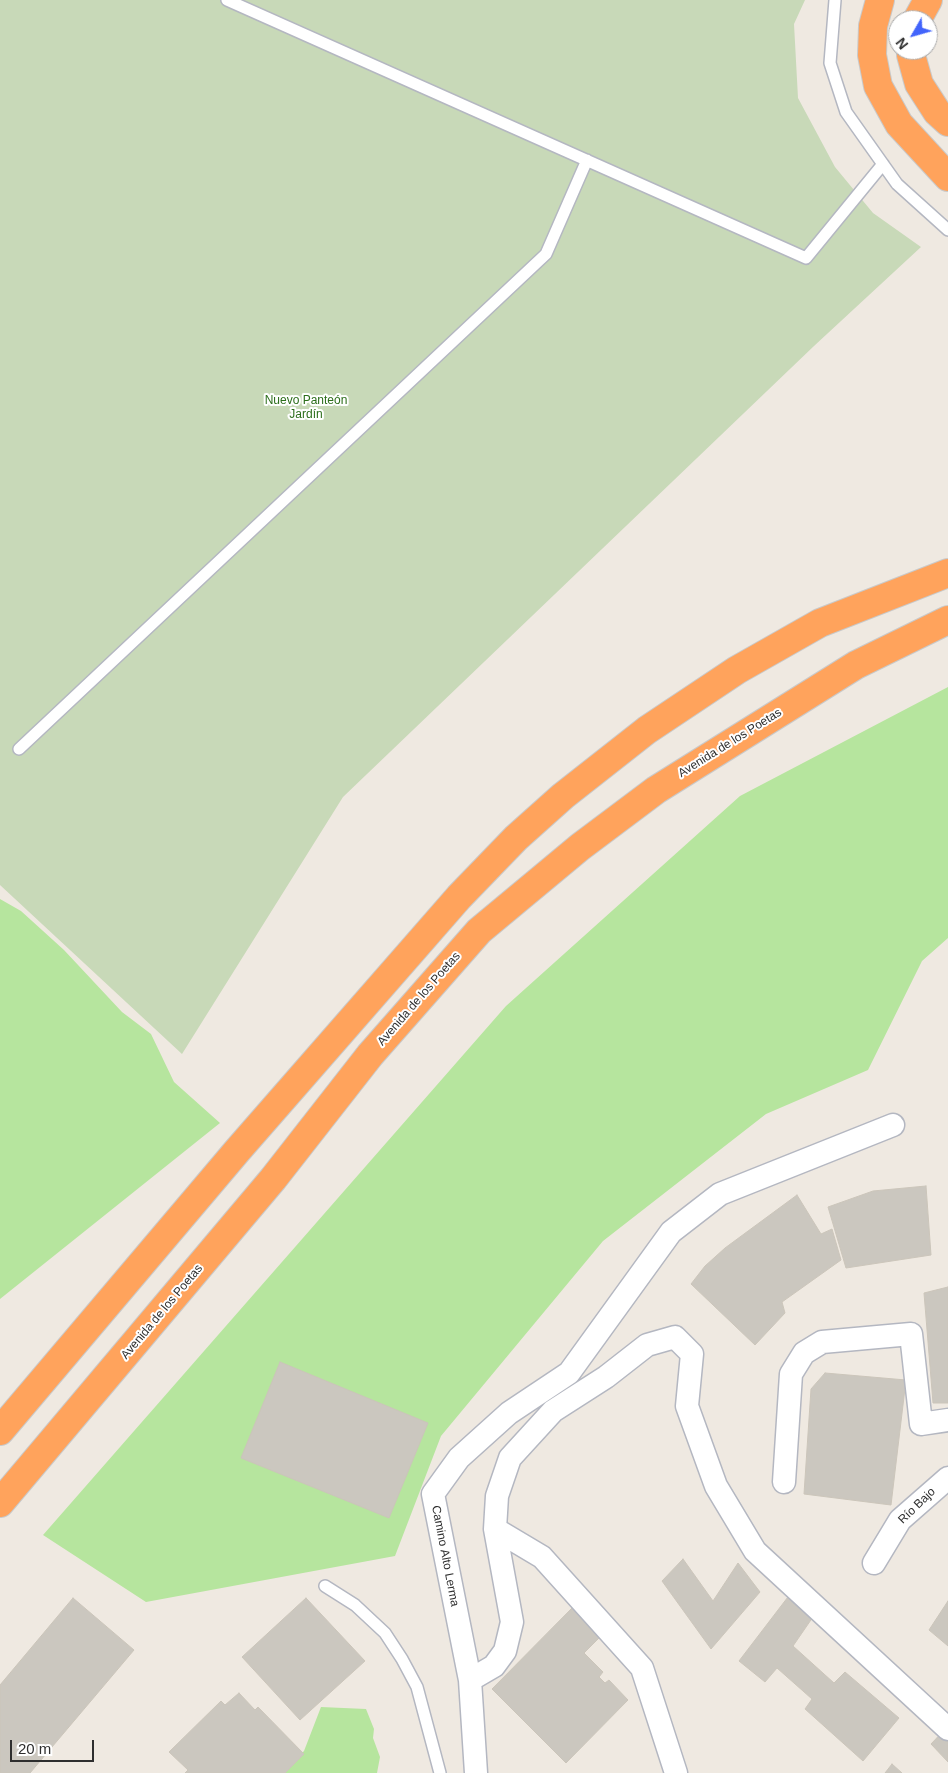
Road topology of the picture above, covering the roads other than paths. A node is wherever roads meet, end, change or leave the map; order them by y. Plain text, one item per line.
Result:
1 (227, 0) edge
2 (835, 0) edge
3 (880, 0) edge
4 (912, 60) edge
5 (948, 122) edge
6 (587, 160) junction
7 (884, 164) junction
8 (948, 177) edge
9 (948, 230) edge
10 (947, 573) edge
11 (948, 620) edge
12 (19, 749) dead end
13 (893, 1125) dead end
14 (948, 1420) edge
15 (0, 1430) edge
16 (948, 1478) edge
17 (784, 1482) dead end
18 (0, 1503) edge
19 (495, 1529) junction
20 (874, 1563) dead end
21 (325, 1586) dead end
22 (470, 1680) junction
23 (948, 1729) edge
24 (440, 1773) edge
25 (476, 1773) edge
26 (676, 1773) edge

1 - 6 lane
2 - 7 lane
3 - 8 highway
4 - 5 highway
6 - 7 lane
6 - 12 lane
7 - 9 lane
10 - 15 highway
11 - 18 highway, Avenida de los Poetas
13 - 22 street, Camino Alto Lerma
14 - 17 street
16 - 20 street, Río Bajo
19 - 22 street
19 - 23 street
19 - 26 street
21 - 24 lane
22 - 25 street, Camino Alto Lerma

